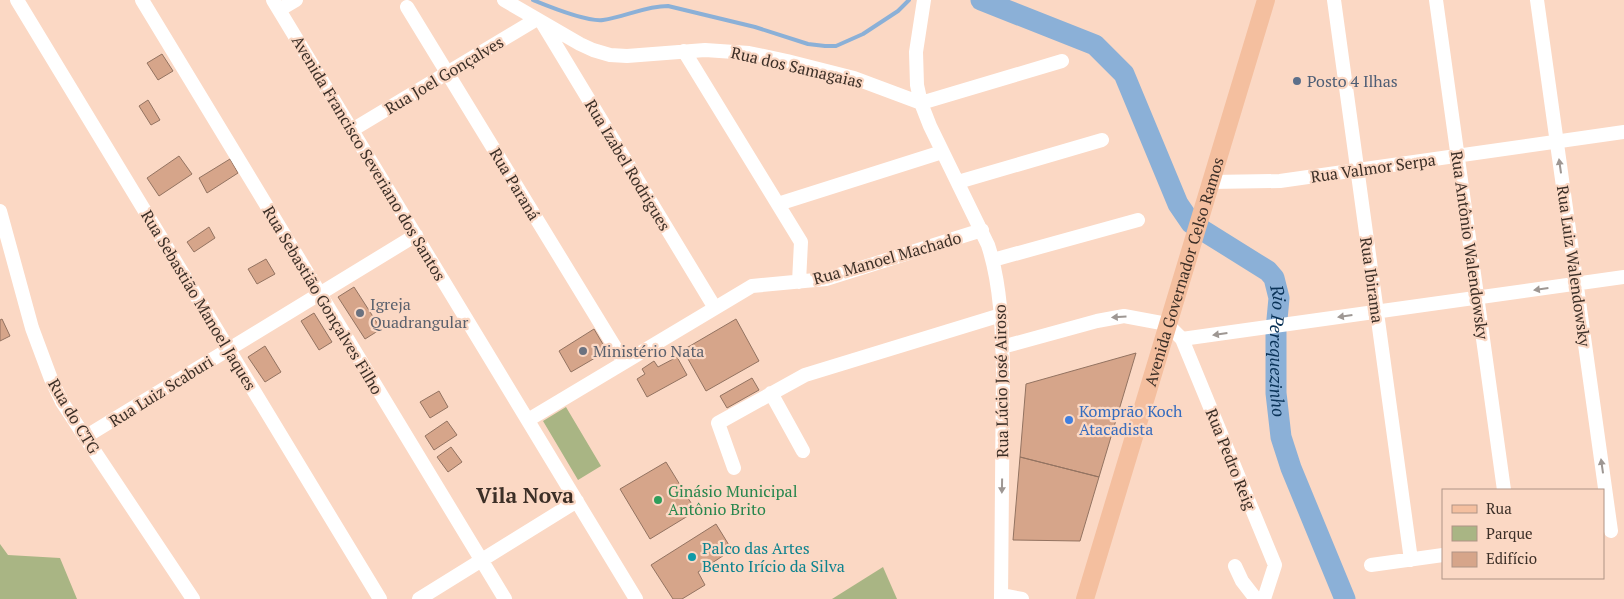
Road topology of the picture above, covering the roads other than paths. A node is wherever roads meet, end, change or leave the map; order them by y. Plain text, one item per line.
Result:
1 (17, 0) edge
2 (142, 0) edge
3 (296, 0) edge
4 (504, 0) edge
5 (924, 0) edge
6 (1334, 0) edge
7 (1436, 0) edge
8 (1537, 0) edge
9 (1264, 1) edge
10 (276, 5) edge
11 (407, 7) dead end
12 (539, 21) junction
13 (684, 51) junction
14 (1062, 61) dead end
15 (448, 73) junction
16 (921, 103) junction
17 (352, 130) junction
18 (1624, 132) edge
19 (1102, 140) dead end
20 (1557, 141) junction
21 (942, 152) junction
22 (1457, 156) junction
23 (1357, 170) junction
24 (958, 182) junction
25 (1211, 182) junction
26 (778, 204) junction
27 (0, 211) edge
28 (1138, 220) dead end
29 (982, 230) junction
30 (416, 235) junction
31 (993, 260) junction
32 (1624, 277) edge
33 (799, 282) junction
34 (1577, 284) junction
35 (320, 294) junction
36 (1477, 298) junction
37 (715, 308) junction
38 (1376, 312) junction
39 (1001, 315) junction
40 (1167, 324) junction
41 (1182, 339) junction
42 (1002, 347) junction
43 (229, 349) junction
44 (624, 362) junction
45 (771, 393) junction
46 (528, 420) junction
47 (85, 437) junction
48 (804, 451) dead end
49 (734, 468) dead end
50 (1504, 489) edge
51 (577, 501) junction
52 (1613, 531) edge
53 (1442, 555) edge
54 (1411, 560) junction
55 (482, 561) junction
56 (1371, 565) dead end
57 (1235, 566) dead end
58 (1001, 597) edge
59 (193, 599) edge
60 (380, 599) edge
61 (419, 599) edge
62 (505, 599) edge
63 (636, 599) edge
64 (1022, 599) edge
65 (1085, 599) edge
66 (1256, 599) edge
67 (1264, 599) edge

1 - 43 street, Rua Sebastião Manoel Jaques
2 - 35 street, Rua Sebastião Gonçalves Filho
3 - 10 street
4 - 12 street, Rua dos Samagaias
5 - 16 street, Rua Lúcio José Airoso
6 - 23 street, Rua Ibirama
7 - 22 street, Rua Antônio Walendowsky
8 - 20 street, Rua Luiz Walendowsky
9 - 25 main road, Avenida Governador Celso Ramos
10 - 17 street, Avenida Francisco Severiano dos Santos
11 - 15 street, Rua Paraná
12 - 13 street, Rua dos Samagaias
12 - 15 street, Rua Joel Gonçalves
12 - 37 street, Rua Izabel Rodrigues
13 - 16 street, Rua dos Samagaias
13 - 26 street
14 - 16 street
15 - 17 street, Rua Joel Gonçalves
15 - 44 street, Rua Paraná
16 - 21 street, Rua Lúcio José Airoso
17 - 30 street, Avenida Francisco Severiano dos Santos
18 - 20 street, Rua Valmor Serpa
19 - 24 street
20 - 22 street, Rua Valmor Serpa
34 -> 20 street, Rua Luiz Walendowsky
21 - 24 street, Rua Lúcio José Airoso
21 - 26 street
22 - 23 street, Rua Valmor Serpa
22 - 36 street, Rua Antônio Walendowsky
23 - 25 street, Rua Valmor Serpa
23 - 38 street, Rua Ibirama
24 - 29 street, Rua Lúcio José Airoso
25 - 40 main road, Avenida Governador Celso Ramos
26 - 33 street
27 - 47 street, Rua do CTG
28 - 31 street
29 - 31 street, Rua Lúcio José Airoso
29 - 33 street, Rua Manoel Machado
30 - 35 street, Rua Luiz Scaburi
30 - 46 street, Avenida Francisco Severiano dos Santos
31 - 39 street, Rua Lúcio José Airoso
32 - 34 street
33 - 37 street, Rua Manoel Machado
34 -> 36 street
52 -> 34 street, Rua Luiz Walendowsky
35 - 43 street, Rua Luiz Scaburi
35 - 55 street, Rua Sebastião Gonçalves Filho
36 - 38 street
36 - 50 street, Rua Antônio Walendowsky
37 - 44 street, Rua Manoel Machado
38 -> 41 street
38 - 54 street, Rua Ibirama
39 - 42 street, Rua Lúcio José Airoso
39 - 45 street
40 - 41 street, Rua Pedro Reig
40 -> 42 street
40 - 65 main road, Avenida Governador Celso Ramos
41 - 67 street, Rua Pedro Reig
42 -> 58 street, Rua Lúcio José Airoso
43 - 47 street, Rua Luiz Scaburi
43 - 60 street, Rua Sebastião Manoel Jaques
44 - 46 street, Rua Manoel Machado
45 - 48 street
45 - 49 street
46 - 51 street, Avenida Francisco Severiano dos Santos
47 - 59 street, Rua do CTG
51 - 55 street
51 - 63 street, Avenida Francisco Severiano dos Santos
53 - 54 street
54 - 56 street
55 - 61 street
55 - 62 street, Rua Sebastião Gonçalves Filho
57 - 66 street
58 - 64 street

